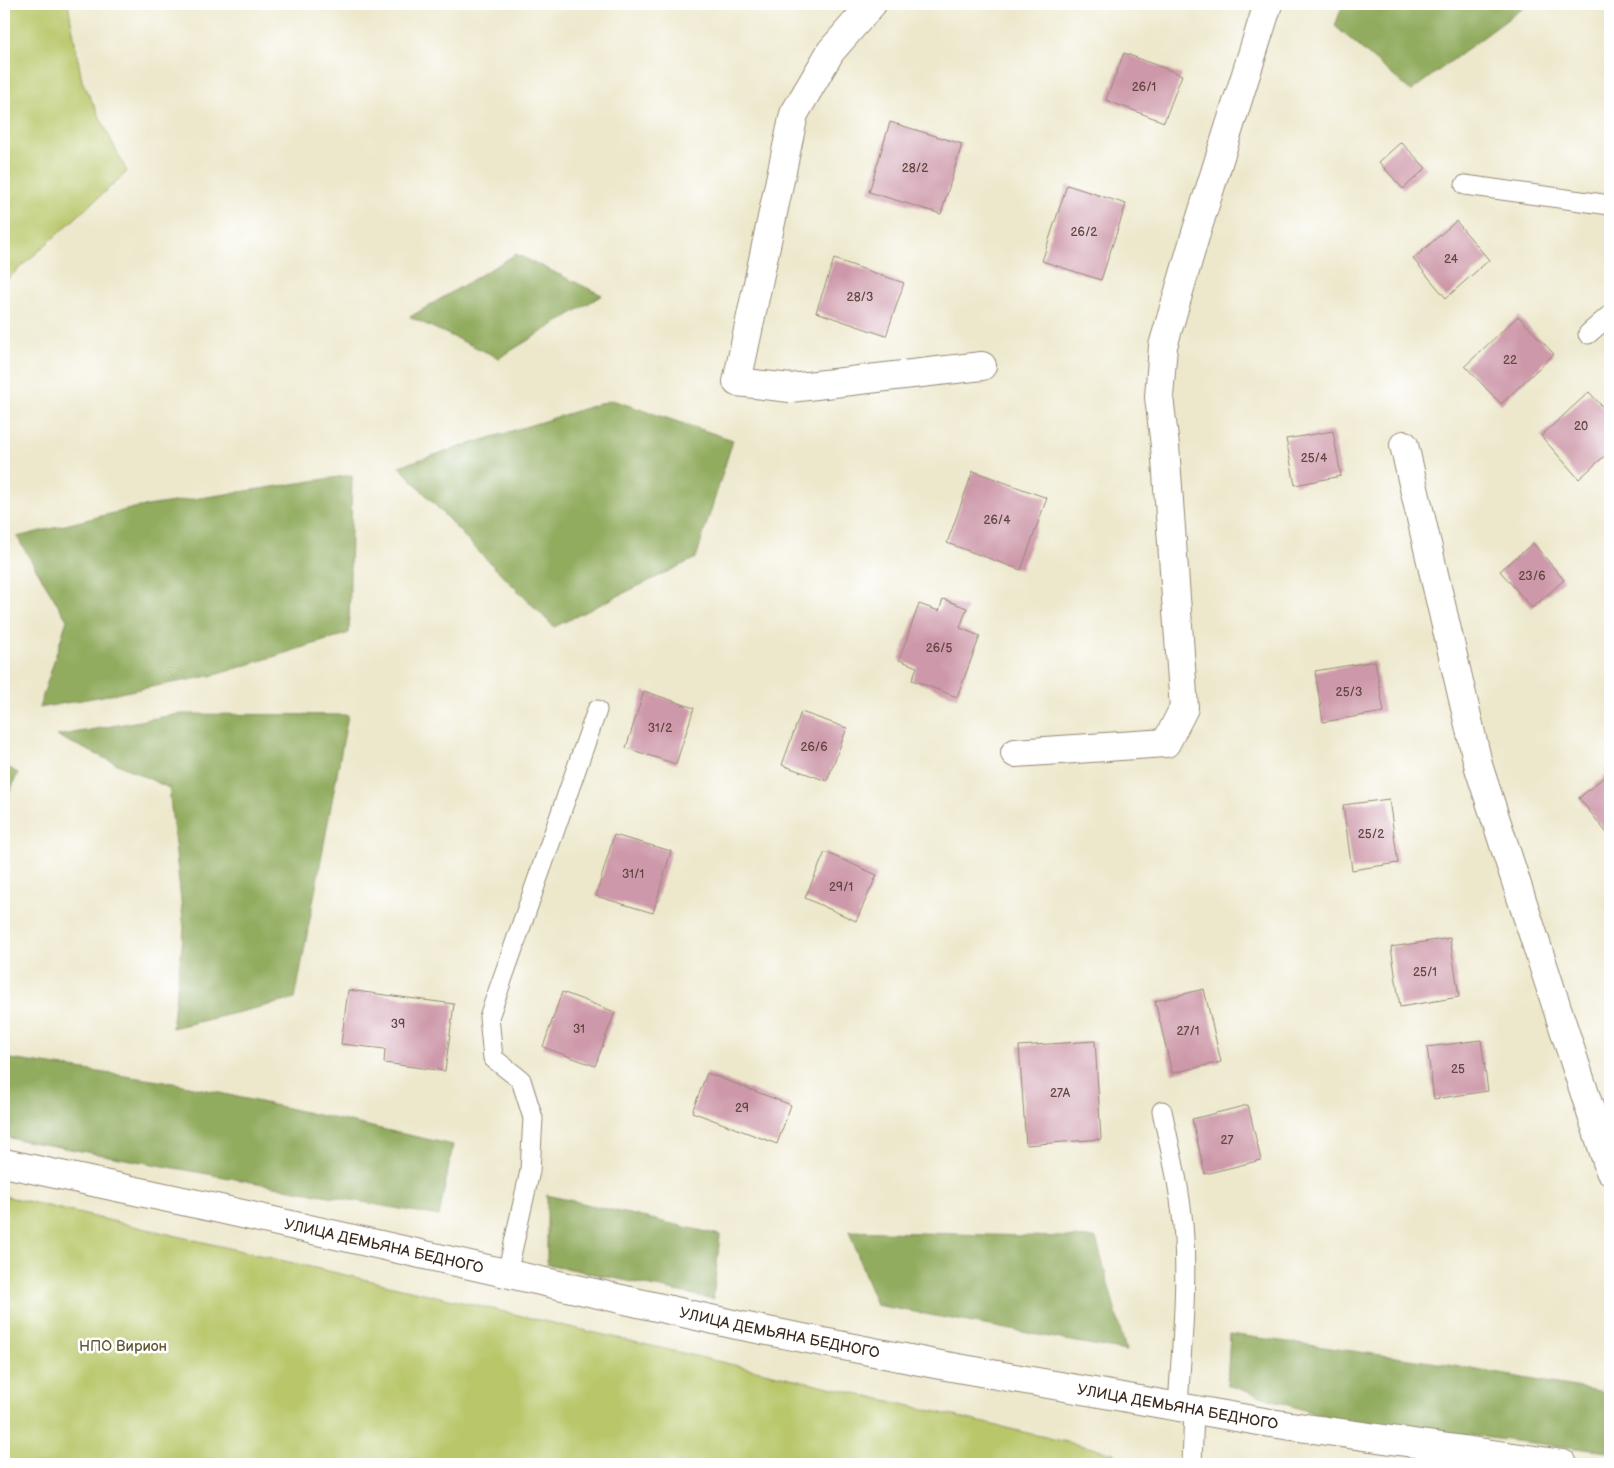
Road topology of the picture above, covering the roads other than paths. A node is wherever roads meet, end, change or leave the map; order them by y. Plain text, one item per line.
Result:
1 (872, 4) edge
2 (1268, 4) edge
3 (1465, 185) dead end
4 (1610, 205) edge
5 (1610, 315) edge
6 (1588, 334) dead end
7 (982, 366) dead end
8 (1404, 445) dead end
9 (597, 710) dead end
10 (1015, 752) dead end
11 (1162, 1110) dead end
12 (4, 1163) edge
13 (1610, 1170) edge
14 (506, 1274) junction
15 (1186, 1409) junction
16 (1192, 1464) edge
17 (1563, 1464) edge

1 - 7 street
2 - 10 street
3 - 4 lane
5 - 6 lane
8 - 13 street
9 - 14 lane
11 - 15 lane
12 - 14 street, УЛИЦА ДЕМЬЯНА БЕДНОГО
14 - 15 street, УЛИЦА ДЕМЬЯНА БЕДНОГО
15 - 16 lane
15 - 17 street, УЛИЦА ДЕМЬЯНА БЕДНОГО

